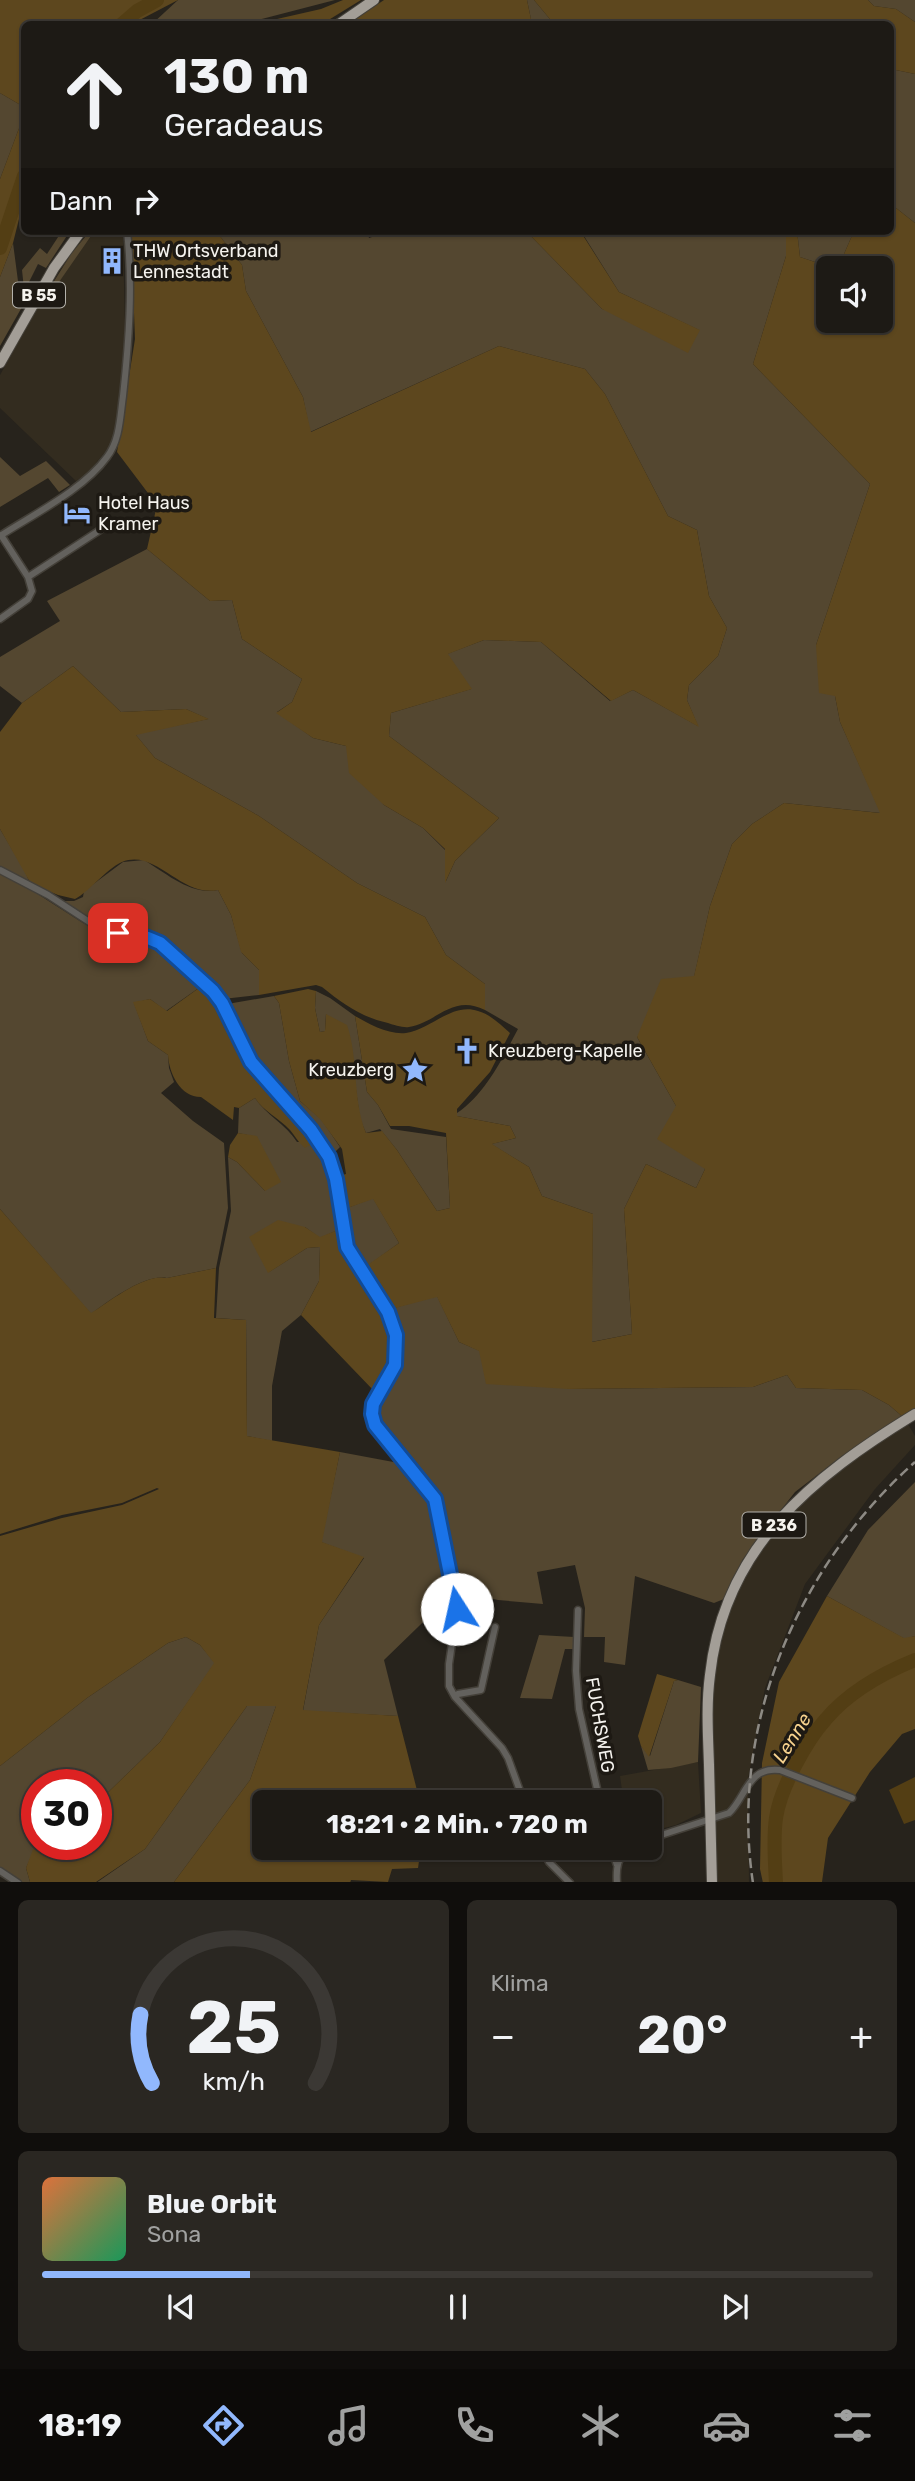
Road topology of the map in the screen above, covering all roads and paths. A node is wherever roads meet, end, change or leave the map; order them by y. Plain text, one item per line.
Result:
1 (374, 0) edge
2 (343, 21) edge
3 (78, 235) edge
4 (127, 235) edge
5 (0, 363) edge
6 (100, 530) dead end
7 (1, 536) edge
8 (28, 577) junction
9 (0, 619) edge
10 (0, 870) edge
11 (915, 1414) edge
12 (578, 1610) dead end
13 (495, 1626) dead end
14 (455, 1697) junction
15 (520, 1790) edge
16 (597, 1790) edge
17 (852, 1798) dead end
18 (710, 1821) junction
19 (662, 1835) edge
20 (547, 1860) edge
21 (616, 1860) edge
22 (619, 1860) edge
23 (617, 1864) junction
24 (0, 1871) edge
25 (18, 1882) edge
26 (570, 1882) edge
27 (617, 1882) edge
28 (712, 1882) edge

1 - 2 main road
3 - 5 main road, B 55
4 - 7 street
6 - 8 street
7 - 8 street
8 - 9 street
10 - 14 street
11 - 18 main road, B 236
12 - 16 street, FUCHSWEG
13 - 14 street
14 - 15 street
17 - 18 street
18 - 19 street
18 - 28 main road, B 236
20 - 26 street
21 - 23 street
22 - 23 street
23 - 27 street
24 - 25 street

